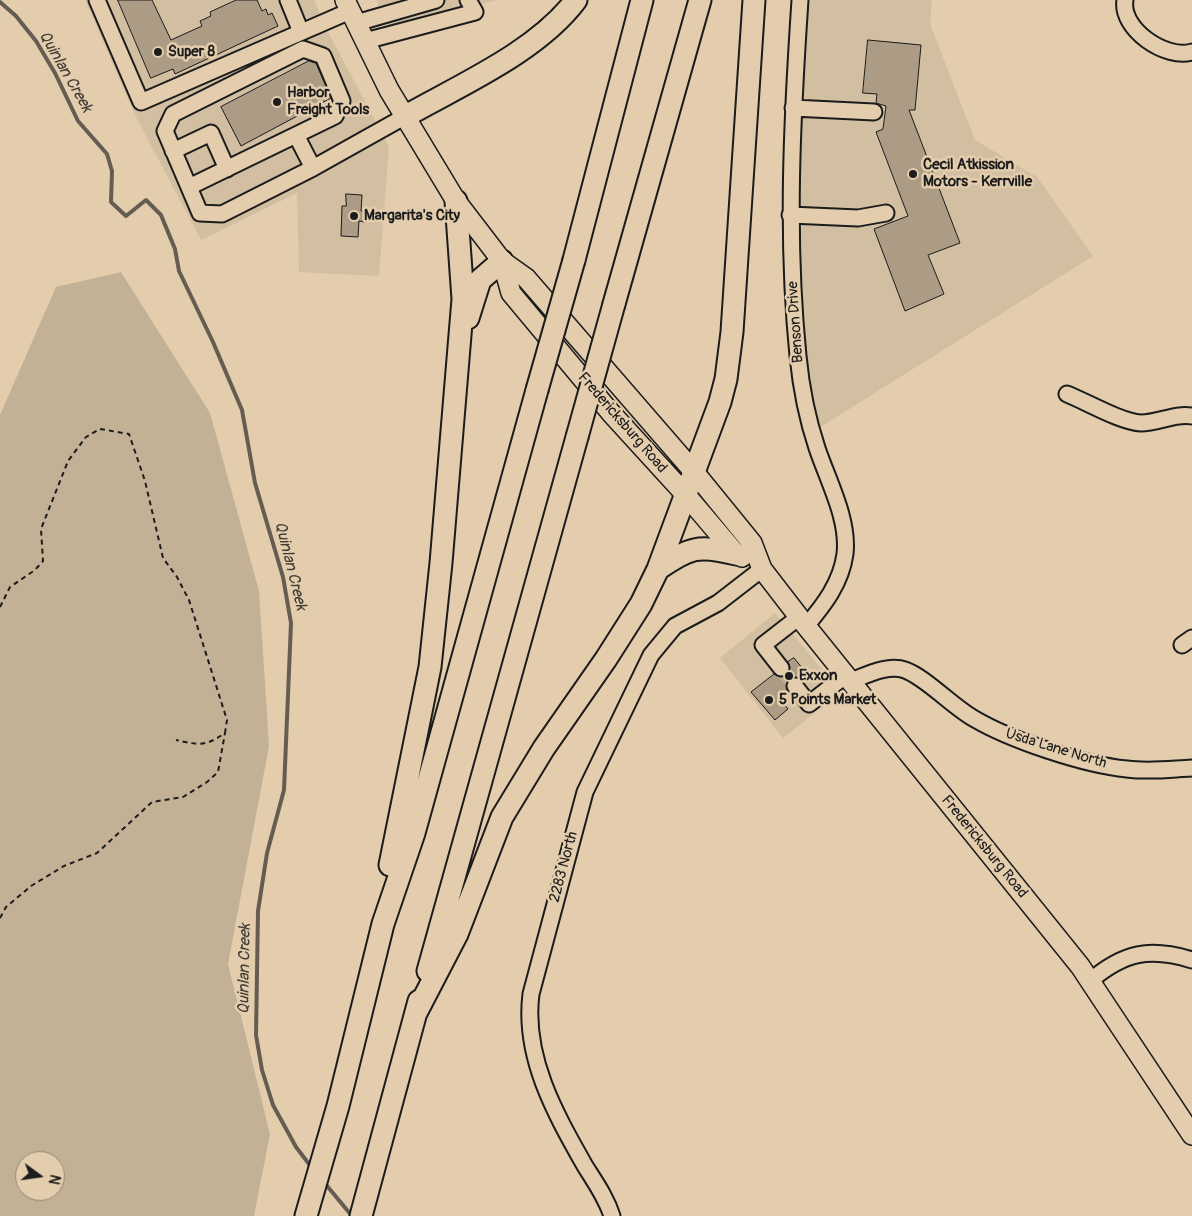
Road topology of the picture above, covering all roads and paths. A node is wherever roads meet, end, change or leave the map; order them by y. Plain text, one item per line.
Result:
1 (97, 0) edge
2 (288, 0) edge
3 (436, 0) edge
4 (468, 0) edge
5 (576, 0) edge
6 (642, 0) edge
7 (700, 0) edge
8 (754, 0) edge
9 (800, 0) edge
10 (1125, 0) edge
11 (402, 4) edge
12 (350, 11) edge
13 (302, 32) junction
14 (364, 41) junction
15 (1192, 52) edge
16 (793, 108) junction
17 (874, 112) dead end
18 (404, 117) junction
19 (296, 135) junction
20 (173, 151) junction
21 (227, 168) junction
22 (313, 168) junction
23 (189, 187) junction
24 (456, 201) junction
25 (886, 213) dead end
26 (790, 215) junction
27 (502, 261) junction
28 (460, 345) junction
29 (1067, 394) dead end
30 (1192, 416) edge
31 (695, 473) junction
32 (686, 494) junction
33 (736, 554) junction
34 (658, 569) junction
35 (762, 569) junction
36 (0, 606) edge
37 (802, 622) junction
38 (781, 668) tunnel mouth
39 (848, 678) junction
40 (794, 686) tunnel mouth
41 (225, 733) junction
42 (176, 740) dead end
43 (1192, 768) edge
44 (0, 918) edge
45 (383, 924) junction
46 (1192, 960) edge
47 (1090, 981) junction
48 (416, 1013) junction
49 (1192, 1135) edge
50 (306, 1216) edge
51 (361, 1216) edge
52 (612, 1216) edge

1 - 13 street
2 - 13 street
3 - 11 street
4 - 14 street
5 - 18 highway
6 - 45 highway, bridge
7 - 48 highway, bridge
8 - 31 highway
9 - 16 street, Benson Drive
10 - 15 street
11 - 12 street
12 - 13 street
12 - 14 main road, Fredericksburg Road
14 - 18 main road, Fredericksburg Road
16 - 17 street
16 - 26 street, Benson Drive
18 - 22 street
18 - 24 main road, Fredericksburg Road
19 - 20 street
19 - 21 street
19 - 22 street
20 - 21 street
20 - 23 street
21 - 23 street
22 - 23 street
24 - 27 main road, Fredericksburg Road
24 - 28 highway
25 - 26 street
26 - 37 street, Benson Drive
27 - 28 highway
27 - 31 main road, Fredericksburg Road
27 - 32 main road, Fredericksburg Road
28 - 45 highway
29 - 30 street
31 - 32 highway
31 - 35 main road, Fredericksburg Road
32 - 33 main road, Fredericksburg Road
32 - 34 highway
33 - 34 highway
33 - 35 main road, Fredericksburg Road
34 - 48 highway
35 - 37 main road, Fredericksburg Road
35 - 52 street, 2283 North
36 - 41 path
37 - 38 street, Benson Drive
37 - 39 main road, Fredericksburg Road
39 - 40 street, Usda Lane North
39 - 43 street, Usda Lane North
39 - 47 main road, Fredericksburg Road
41 - 42 path
41 - 44 path
45 - 50 highway
46 - 47 street
47 - 49 main road, Fredericksburg Road
48 - 51 highway

